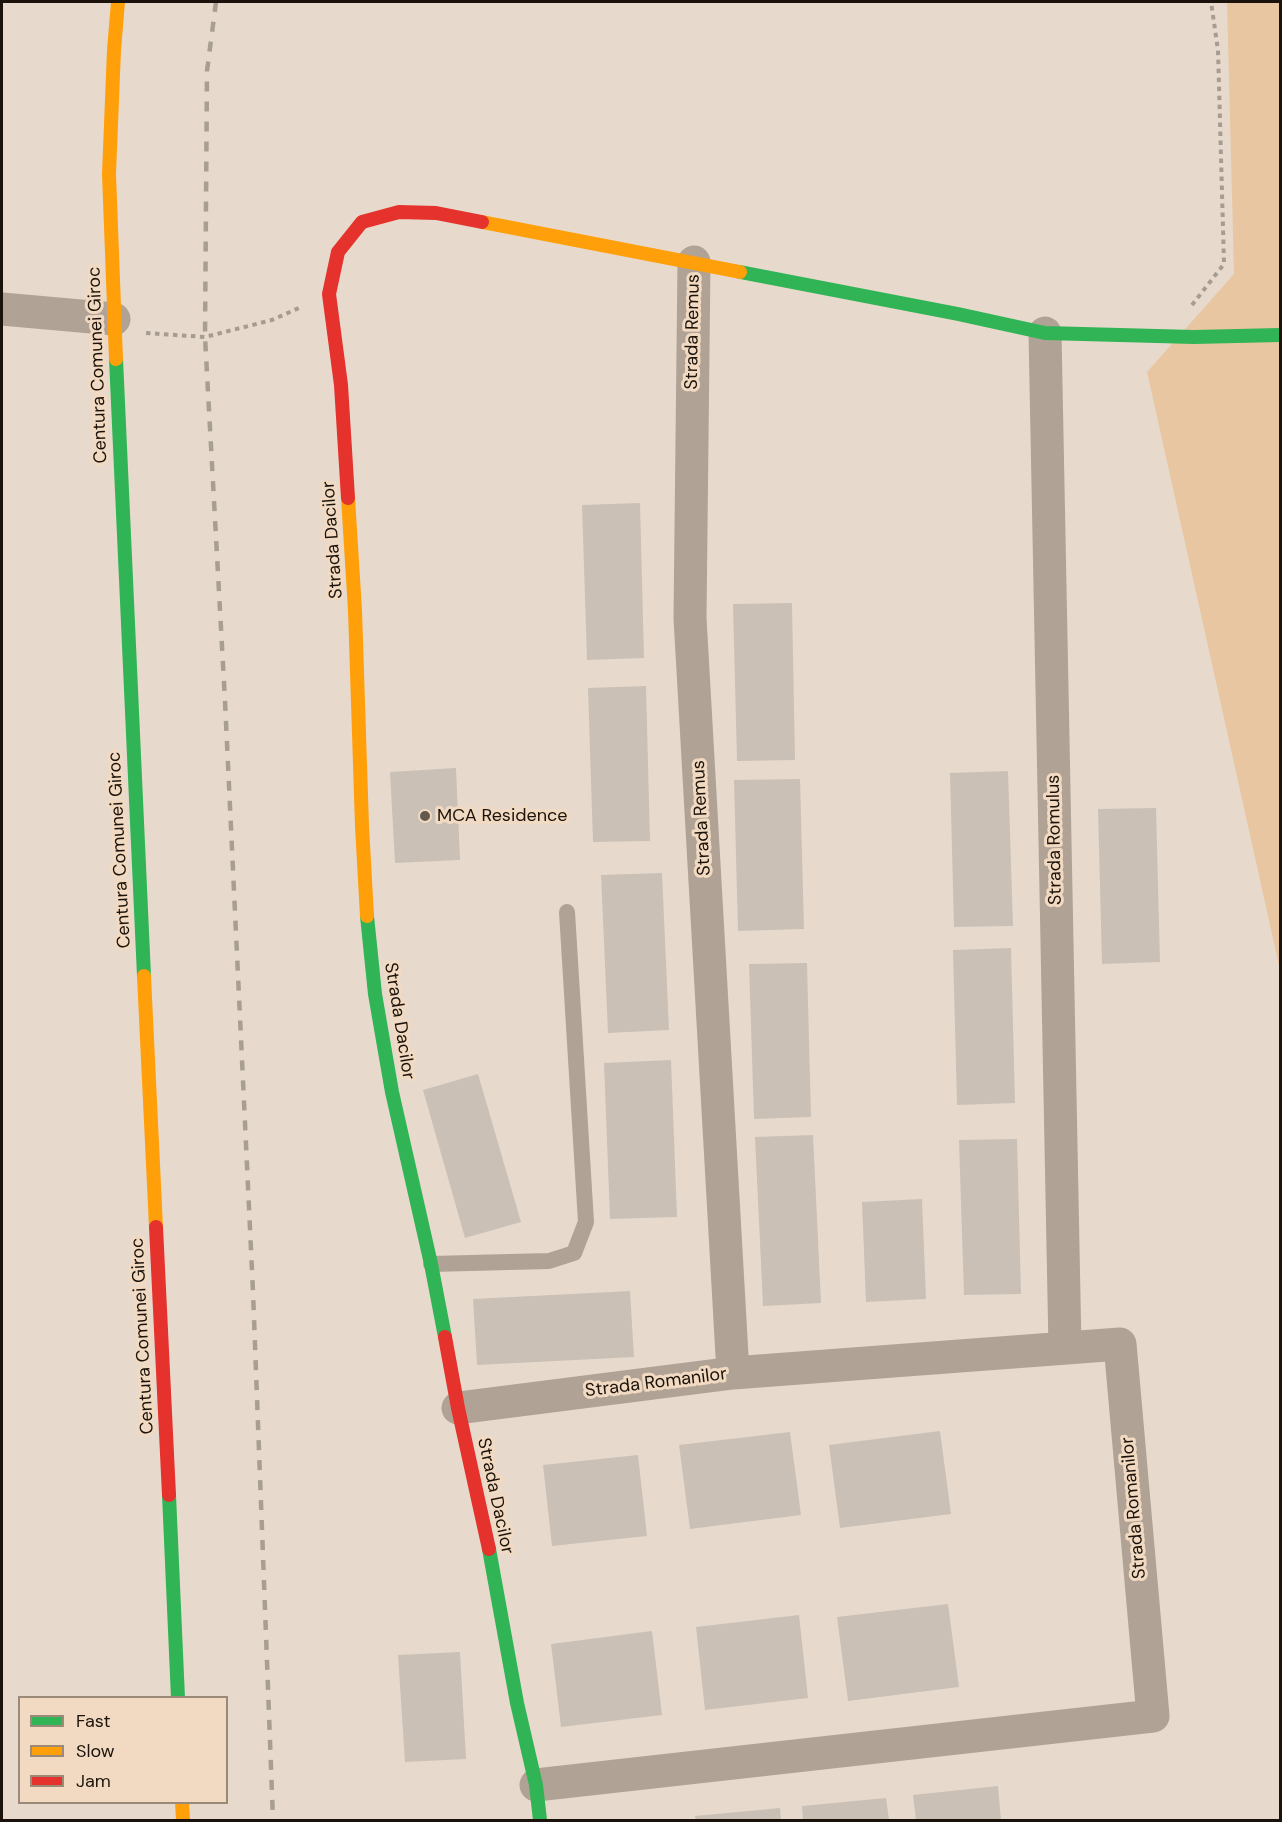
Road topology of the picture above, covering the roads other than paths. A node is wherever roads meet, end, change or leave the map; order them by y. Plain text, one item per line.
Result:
1 (118, 2) edge
2 (694, 262) junction
3 (2, 309) edge
4 (114, 319) junction
5 (1045, 333) junction
6 (1281, 335) edge
7 (567, 912) dead end
8 (432, 1264) junction
9 (1065, 1348) junction
10 (733, 1373) junction
11 (458, 1408) junction
12 (178, 1696) edge
13 (536, 1785) junction
14 (182, 1804) edge
15 (183, 1821) edge
16 (540, 1821) edge

1 - 4 street, Centura Comunei Giroc
2 - 5 street
2 - 8 street, Strada Dacilor
2 - 10 street, Strada Remus
3 - 4 street
4 - 12 street, Centura Comunei Giroc
5 - 6 street
5 - 9 street, Strada Romulus
7 - 8 lane
8 - 11 street, Strada Dacilor
9 - 10 street, Strada Romanilor
9 - 13 street, Strada Romanilor
10 - 11 street, Strada Romanilor
11 - 13 street, Strada Dacilor
13 - 16 street, Strada Dacilor
14 - 15 street

